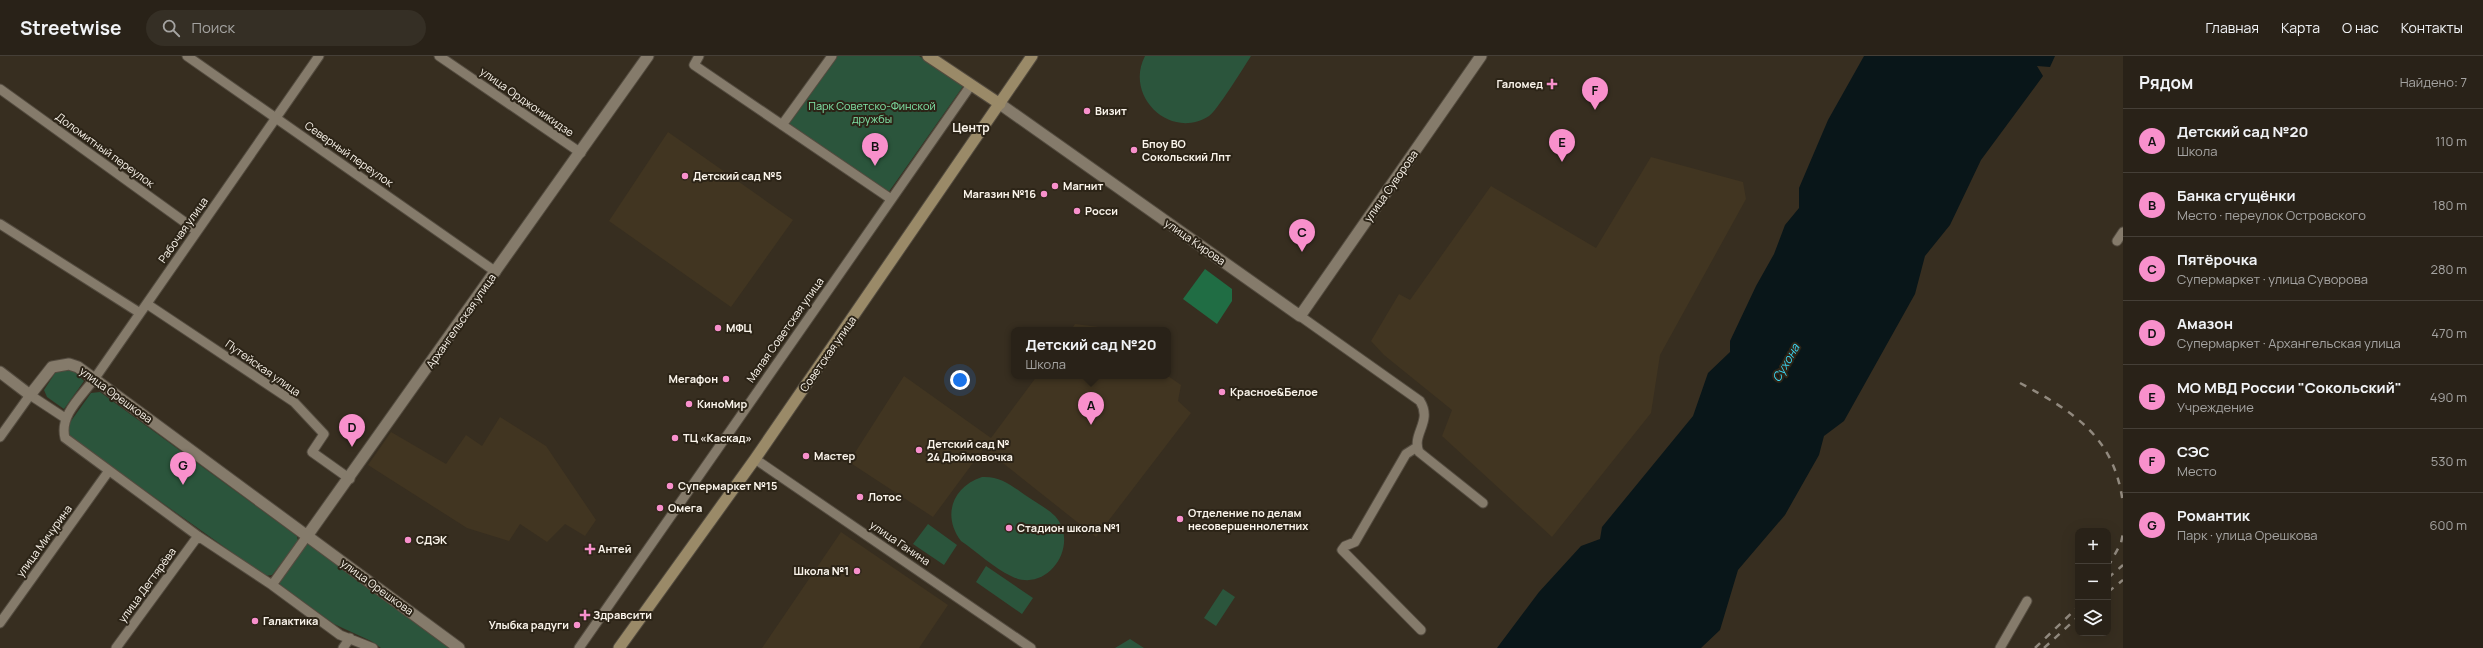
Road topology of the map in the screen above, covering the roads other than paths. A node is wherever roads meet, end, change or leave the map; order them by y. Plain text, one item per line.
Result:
1 (187, 56) edge
2 (319, 56) edge
3 (440, 56) edge
4 (648, 56) edge
5 (699, 56) edge
6 (832, 56) edge
7 (928, 56) edge
8 (1032, 56) edge
9 (1481, 56) edge
10 (971, 85) junction
11 (0, 89) edge
12 (1000, 104) junction
13 (276, 118) junction
14 (782, 125) junction
15 (581, 153) junction
16 (891, 199) junction
17 (0, 224) edge
18 (197, 231) junction
19 (2123, 232) edge
20 (2116, 241) dead end
21 (496, 272) junction
22 (147, 304) junction
23 (140, 313) junction
24 (1300, 316) junction
25 (0, 372) edge
26 (95, 378) junction
27 (30, 395) junction
28 (65, 418) junction
29 (0, 437) edge
30 (1417, 447) junction
31 (755, 459) junction
32 (108, 472) junction
33 (350, 479) junction
34 (1483, 503) dead end
35 (198, 536) junction
36 (307, 536) junction
37 (272, 585) junction
38 (2027, 601) dead end
39 (0, 623) edge
40 (1421, 630) dead end
41 (350, 638) junction
42 (116, 648) edge
43 (343, 648) edge
44 (373, 648) edge
45 (459, 648) edge
46 (579, 648) edge
47 (619, 648) edge
48 (1031, 648) edge
49 (2000, 648) edge

1 - 13 street, Северный переулок
2 - 13 street, Рабочая улица
3 - 15 street, улица Орджоникидзе
4 - 15 street, Архангельская улица
5 - 14 street
6 - 14 street
7 - 10 main road, улица Кирова
8 - 12 main road, Советская улица
9 - 24 street, улица Суворова
10 - 12 main road, улица Кирова
10 - 16 street, Малая Советская улица
11 - 18 street, Доломитный переулок
12 - 24 street, улица Кирова
12 - 31 main road, Советская улица
13 - 18 street, Рабочая улица
13 - 21 street, Северный переулок
14 - 16 street
15 - 21 street, Архангельская улица
16 - 46 street, Малая Советская улица
17 - 23 street
18 - 22 street, Рабочая улица
19 - 20 street
21 - 33 street, Архангельская улица
22 - 23 street, Рабочая улица
22 - 33 street, Путейская улица
23 - 26 street, Рабочая улица
24 - 30 street, улица Кирова
25 - 27 street
26 - 27 street, улица Орешкова
26 - 28 street, Рабочая улица
26 - 36 street, улица Орешкова
27 - 28 street
27 - 29 street
28 - 32 street
30 - 34 street
30 - 40 street
31 - 47 main road, Советская улица
31 - 48 street, улица Ганина
32 - 35 street
32 - 39 street, улица Мичурина
33 - 36 street, Архангельская улица
35 - 37 street
35 - 42 street, улица Дегтярёва
36 - 37 street, Архангельская улица
36 - 45 street, улица Орешкова
37 - 41 street
38 - 49 street
41 - 43 street
41 - 44 street

